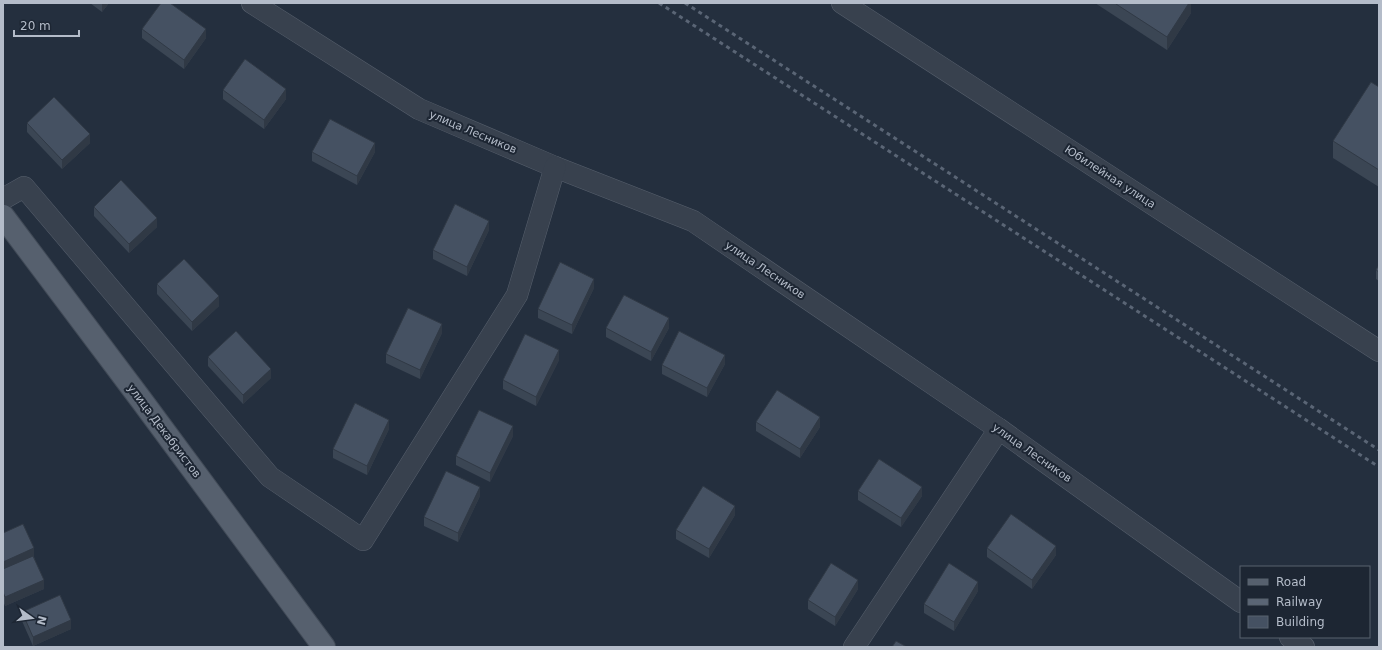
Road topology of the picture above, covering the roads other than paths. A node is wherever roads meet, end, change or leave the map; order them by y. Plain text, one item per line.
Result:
1 (252, 3) edge
2 (842, 3) edge
3 (555, 168) junction
4 (3, 199) edge
5 (3, 216) edge
6 (1379, 351) edge
7 (999, 429) junction
8 (1240, 601) edge
9 (1291, 638) edge
10 (324, 647) edge
11 (854, 647) edge
12 (1304, 647) edge

1 - 3 street, улица Лесников
2 - 6 street, Юбилейная улица
3 - 4 street
3 - 7 street, улица Лесников
5 - 10 main road, улица Декабристов
7 - 8 street, улица Лесников
7 - 11 street
9 - 12 street

